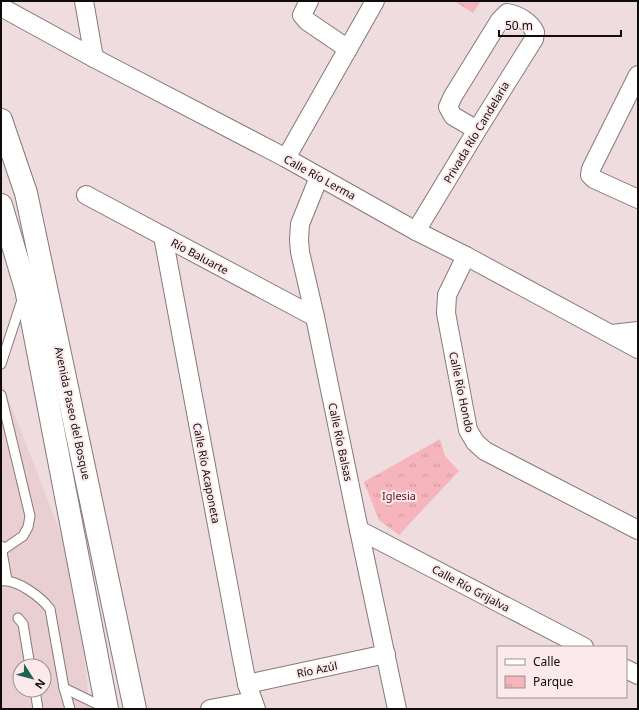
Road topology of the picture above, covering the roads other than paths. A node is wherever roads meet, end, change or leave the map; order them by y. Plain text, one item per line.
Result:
1 (84, 1) edge
2 (309, 1) edge
3 (375, 1) edge
4 (1, 7) edge
5 (348, 49) junction
6 (94, 58) junction
7 (638, 75) edge
8 (1, 120) edge
9 (477, 130) junction
10 (286, 158) junction
11 (319, 177) junction
12 (86, 195) dead end
13 (638, 199) edge
14 (1, 205) edge
15 (416, 231) junction
16 (163, 236) junction
17 (466, 256) junction
18 (26, 289) junction
19 (315, 317) junction
20 (638, 331) edge
21 (612, 334) junction
22 (638, 349) edge
23 (1, 364) edge
24 (1, 395) edge
25 (359, 530) junction
26 (638, 530) edge
27 (2, 549) edge
28 (4, 580) edge
29 (18, 618) dead end
30 (582, 646) edge
31 (386, 654) junction
32 (29, 658) edge
33 (627, 670) edge
34 (638, 675) edge
35 (248, 684) junction
36 (64, 688) junction
37 (36, 698) edge
38 (254, 705) edge
39 (38, 709) edge
40 (70, 709) edge
41 (107, 709) edge
42 (135, 709) edge
43 (210, 709) edge
44 (397, 709) edge

1 - 6 street
2 - 5 street
3 - 5 street
4 - 6 street, Calle Río Lerma
5 - 10 street
6 - 10 street, Calle Río Lerma
7 - 13 street
8 - 42 main road, Avenida Paseo del Bosque
9 - 9 street, Privada Río Candelaria
9 - 15 street, Privada Río Candelaria
10 - 11 street, Calle Río Lerma
11 - 15 street, Calle Río Lerma
11 - 19 street, Calle Río Balsas
12 - 16 street, Río Baluarte
14 - 18 main road, Avenida Paseo del Bosque
15 - 17 street, Calle Río Lerma
16 - 19 street, Río Baluarte
16 - 35 street, Calle Río Acaponeta
17 - 21 street, Calle Río Lerma
17 - 26 street, Calle Río Hondo
18 - 23 lane
18 - 41 main road, Avenida Paseo del Bosque
19 - 25 street, Calle Río Balsas
20 - 21 street
21 - 22 street, Calle Río Lerma
24 - 27 lane
25 - 30 street, Calle Río Grijalva
25 - 31 street, Calle Río Balsas
27 - 28 lane
28 - 36 lane
29 - 32 lane
31 - 35 street, Río Azúl
31 - 44 street, Calle Río Balsas
33 - 34 street
35 - 38 street, Calle Río Acaponeta
36 - 40 lane
36 - 41 lane
37 - 39 lane
38 - 43 street

